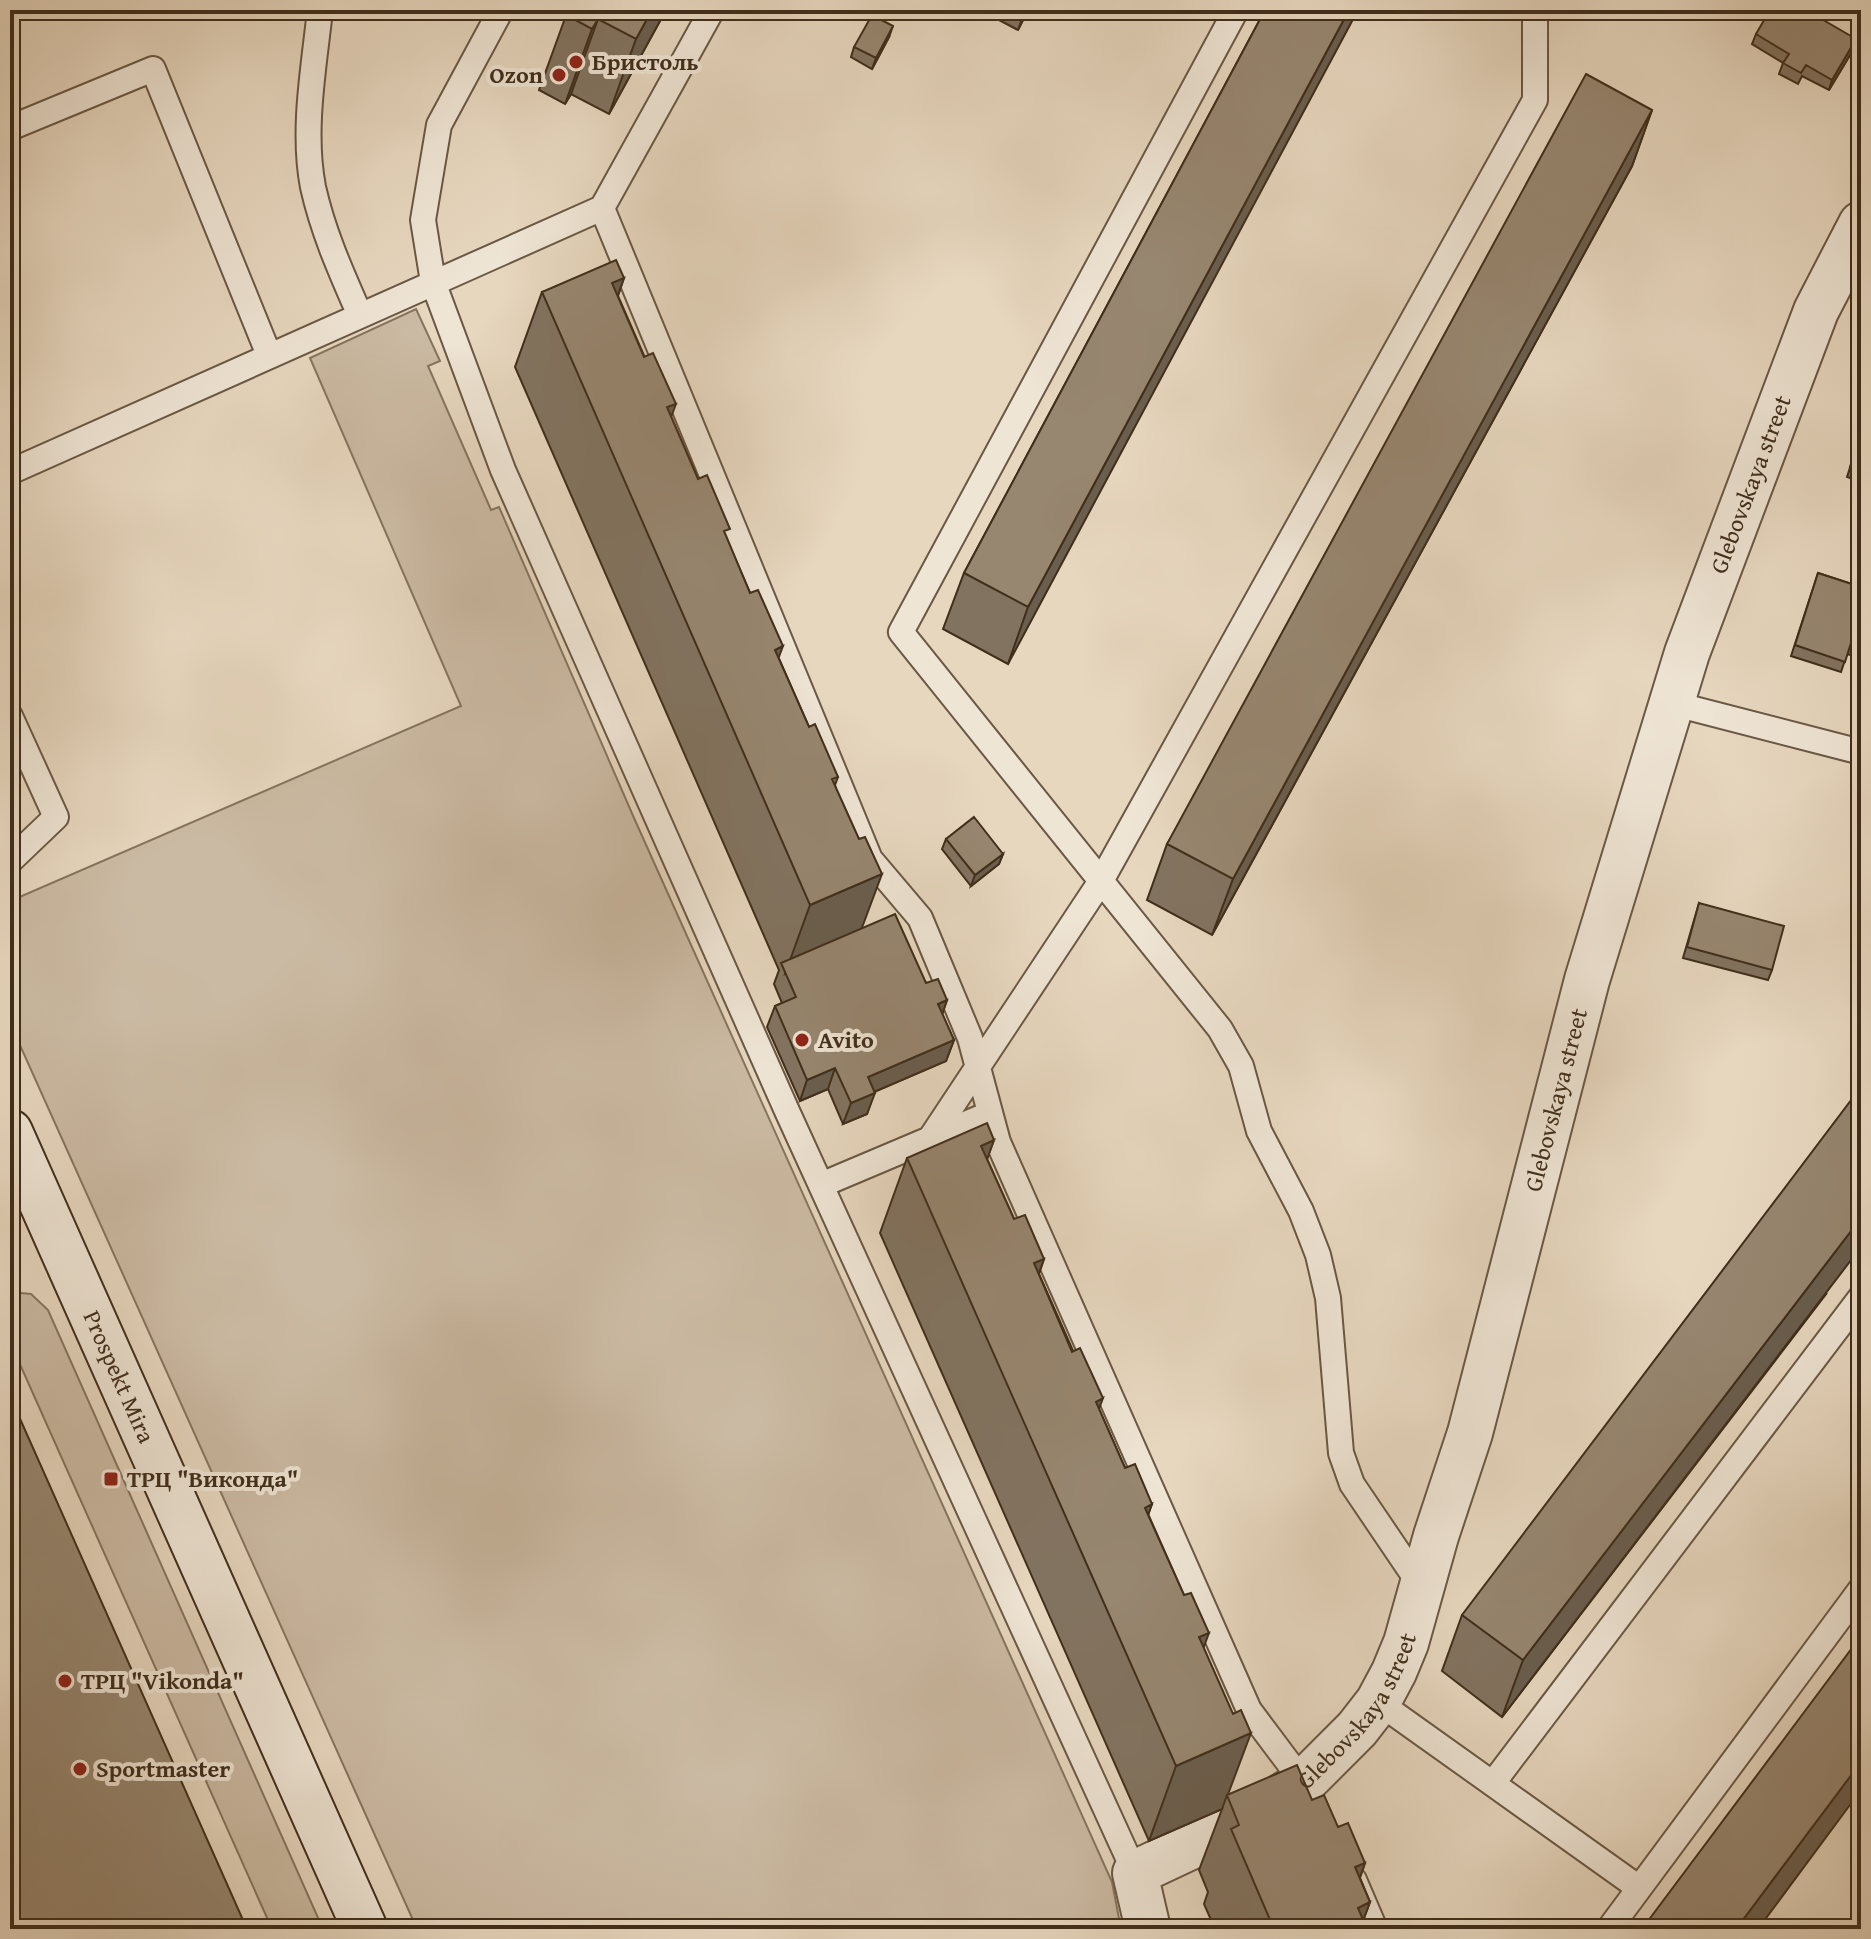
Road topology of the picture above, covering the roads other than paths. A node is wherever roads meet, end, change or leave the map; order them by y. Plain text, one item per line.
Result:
1 (320, 10) edge
2 (501, 10) edge
3 (712, 10) edge
4 (1236, 10) edge
5 (1535, 10) edge
6 (10, 128) edge
7 (602, 208) junction
8 (1861, 224) edge
9 (433, 282) junction
10 (359, 313) junction
11 (269, 355) junction
12 (10, 472) edge
13 (1671, 703) junction
14 (10, 716) edge
15 (1861, 752) edge
16 (10, 861) edge
17 (1101, 881) junction
18 (979, 1065) junction
19 (989, 1114) junction
20 (10, 1132) edge
21 (930, 1139) junction
22 (821, 1185) junction
23 (1861, 1297) edge
24 (1421, 1586) junction
25 (1861, 1589) edge
26 (1378, 1702) junction
27 (1493, 1783) junction
28 (1314, 1797) junction
29 (1344, 1856) edge
30 (1135, 1873) junction
31 (1639, 1888) junction
32 (365, 1929) edge
33 (1148, 1929) edge
34 (1375, 1929) edge
35 (1609, 1929) edge

1 - 10 lane
2 - 9 lane
3 - 7 lane
4 - 17 lane
5 - 17 lane
6 - 11 lane
7 - 9 lane
7 - 18 lane
8 - 13 street, Glebovskaya street
9 - 10 lane
9 - 22 lane
10 - 11 lane
11 - 12 lane
13 - 15 lane
13 - 24 street, Glebovskaya street
14 - 16 lane
17 - 18 lane
17 - 24 lane
18 - 19 lane
18 - 21 lane
19 - 21 lane
19 - 28 lane
20 - 32 street, Prospekt Mira
21 - 22 lane
22 - 30 lane
23 - 27 lane
24 - 26 street, Glebovskaya street
25 - 31 lane
26 - 27 lane
26 - 28 street, Glebovskaya street
27 - 31 lane
28 - 30 street, Glebovskaya street
29 - 34 lane
30 - 33 street
31 - 35 lane

